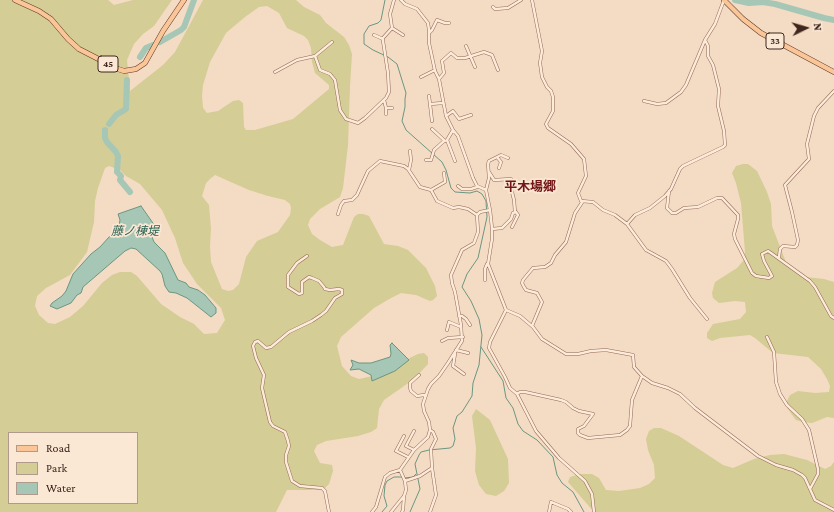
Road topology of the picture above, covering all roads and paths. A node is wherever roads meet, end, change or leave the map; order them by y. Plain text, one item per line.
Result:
1 (14, 0) edge
2 (184, 0) edge
3 (394, 0) edge
4 (401, 0) edge
5 (521, 0) edge
6 (532, 0) edge
7 (724, 0) edge
8 (494, 7) dead end
9 (449, 23) dead end
10 (392, 28) junction
11 (429, 32) junction
12 (374, 35) dead end
13 (403, 35) dead end
14 (383, 39) junction
15 (705, 40) junction
16 (332, 42) dead end
17 (466, 46) dead end
18 (315, 56) junction
19 (470, 57) junction
20 (475, 67) dead end
21 (435, 70) junction
22 (498, 70) dead end
23 (275, 72) dead end
24 (834, 72) edge
25 (421, 77) dead end
26 (439, 79) junction
27 (834, 91) edge
28 (429, 96) dead end
29 (384, 100) junction
30 (644, 101) dead end
31 (443, 103) junction
32 (430, 104) junction
33 (386, 108) junction
34 (392, 108) dead end
35 (386, 114) dead end
36 (471, 115) dead end
37 (446, 116) junction
38 (432, 121) dead end
39 (432, 129) dead end
40 (452, 130) junction
41 (446, 141) junction
42 (410, 151) dead end
43 (498, 157) junction
44 (508, 158) dead end
45 (426, 160) dead end
46 (455, 161) dead end
47 (499, 168) dead end
48 (409, 170) junction
49 (488, 172) junction
50 (444, 173) dead end
51 (511, 179) dead end
52 (458, 186) dead end
53 (478, 186) junction
54 (431, 190) junction
55 (486, 190) junction
56 (669, 191) junction
57 (512, 192) dead end
58 (583, 202) junction
59 (490, 210) junction
60 (515, 212) junction
61 (338, 214) dead end
62 (477, 215) junction
63 (627, 224) junction
64 (512, 227) dead end
65 (492, 229) junction
66 (307, 256) dead end
67 (779, 257) junction
68 (488, 264) junction
69 (485, 280) dead end
70 (506, 310) junction
71 (459, 316) junction
72 (834, 318) edge
73 (707, 319) dead end
74 (470, 325) dead end
75 (532, 326) junction
76 (462, 327) junction
77 (446, 330) dead end
78 (463, 337) junction
79 (766, 337) dead end
80 (442, 342) dead end
81 (456, 352) junction
82 (468, 353) dead end
83 (464, 374) dead end
84 (419, 375) dead end
85 (642, 376) junction
86 (517, 394) junction
87 (426, 396) junction
88 (430, 430) junction
89 (414, 431) dead end
90 (404, 436) dead end
91 (414, 450) junction
92 (408, 458) junction
93 (432, 468) junction
94 (400, 470) junction
95 (405, 481) junction
96 (810, 489) junction
97 (404, 496) junction
98 (834, 510) edge
99 (595, 511) edge
100 (329, 512) edge
101 (372, 512) edge
102 (391, 512) edge
103 (402, 512) edge
104 (430, 512) edge
105 (549, 512) edge
106 (571, 512) edge

1 - 2 main road, 45
3 - 10 street
4 - 11 street
5 - 8 street
6 - 58 street
7 - 15 street
7 - 24 main road, 33
9 - 11 street
10 - 13 street
10 - 14 street
11 - 21 street
12 - 14 street
14 - 29 street
15 - 30 street
15 - 56 street
16 - 18 street
17 - 19 street
18 - 23 street
18 - 29 street
19 - 20 street
19 - 22 street
19 - 26 street
21 - 25 street
21 - 26 street
26 - 31 street
27 - 67 street
28 - 32 street
29 - 33 street
31 - 32 street
31 - 37 street
32 - 38 street
33 - 34 street
33 - 35 street
36 - 37 street
37 - 40 street
39 - 41 street
40 - 41 street
40 - 53 street
41 - 45 street
41 - 46 street
42 - 48 street
43 - 44 street
43 - 47 street
43 - 49 street
48 - 54 street
48 - 61 street
49 - 51 street
49 - 55 street
50 - 54 street
52 - 53 street
53 - 55 street
54 - 62 street
55 - 59 street
56 - 63 street
56 - 67 street
57 - 60 street
58 - 63 street
58 - 75 street
59 - 62 street
59 - 65 street
60 - 64 street
60 - 65 street
62 - 71 street
63 - 73 street
65 - 68 street
66 - 100 street
67 - 72 street
68 - 69 street
68 - 70 street
70 - 75 street
70 - 86 street
71 - 74 street
71 - 76 street
75 - 85 street
76 - 77 street
76 - 78 street
78 - 80 street
78 - 81 street
79 - 96 street
81 - 82 street
81 - 83 street
81 - 87 street
84 - 87 street
85 - 86 street
85 - 96 street
86 - 99 street
87 - 88 street
88 - 91 street
88 - 93 street
89 - 91 street
90 - 92 street
91 - 92 street
92 - 94 street
93 - 95 street
93 - 104 street
94 - 95 street
94 - 101 street
95 - 97 street
96 - 98 street
97 - 102 street
97 - 103 street
105 - 106 street

